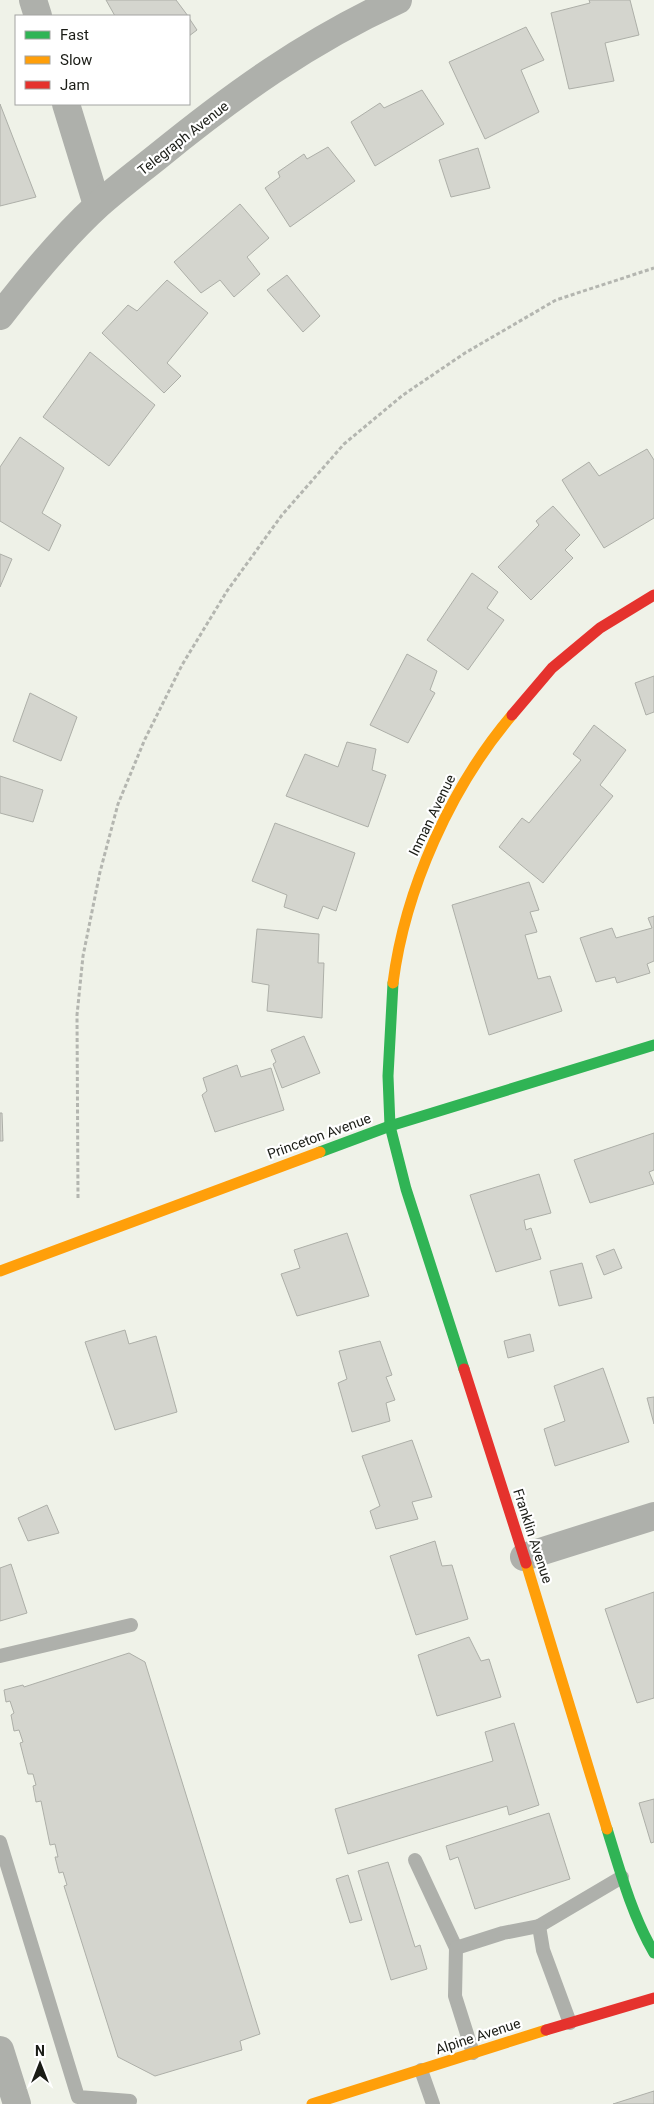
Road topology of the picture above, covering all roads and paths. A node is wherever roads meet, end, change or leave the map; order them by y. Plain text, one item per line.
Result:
1 (33, 0) edge
2 (398, 0) edge
3 (38, 15) edge
4 (66, 105) edge
5 (98, 205) junction
6 (654, 268) edge
7 (0, 316) edge
8 (654, 595) edge
9 (654, 1045) edge
10 (390, 1126) junction
11 (78, 1198) dead end
12 (0, 1271) edge
13 (654, 1516) edge
14 (524, 1557) junction
15 (131, 1625) dead end
16 (0, 1656) edge
17 (0, 1842) edge
18 (416, 1860) dead end
19 (622, 1877) junction
20 (539, 1926) junction
21 (456, 1948) junction
22 (654, 1953) edge
23 (654, 1998) edge
24 (570, 2023) junction
25 (473, 2053) junction
26 (2, 2066) edge
27 (422, 2070) junction
28 (130, 2101) dead end
29 (17, 2104) edge
30 (312, 2104) edge
31 (433, 2104) edge

1 - 3 street
2 - 5 street, Telegraph Avenue
4 - 5 street
5 - 7 street, Telegraph Avenue
6 - 11 path
8 - 10 street, Inman Avenue
9 - 10 street, Princeton Avenue
10 - 12 street, Princeton Avenue
10 - 14 street, Franklin Avenue
13 - 14 street
14 - 19 street, Franklin Avenue
15 - 16 lane
17 - 28 lane
18 - 21 lane
19 - 20 lane
19 - 22 street, Franklin Avenue
20 - 21 lane
20 - 24 lane
21 - 25 lane
23 - 24 street, Alpine Avenue
24 - 25 street, Alpine Avenue
25 - 27 street, Alpine Avenue
26 - 29 street
27 - 30 street, Alpine Avenue
27 - 31 lane

